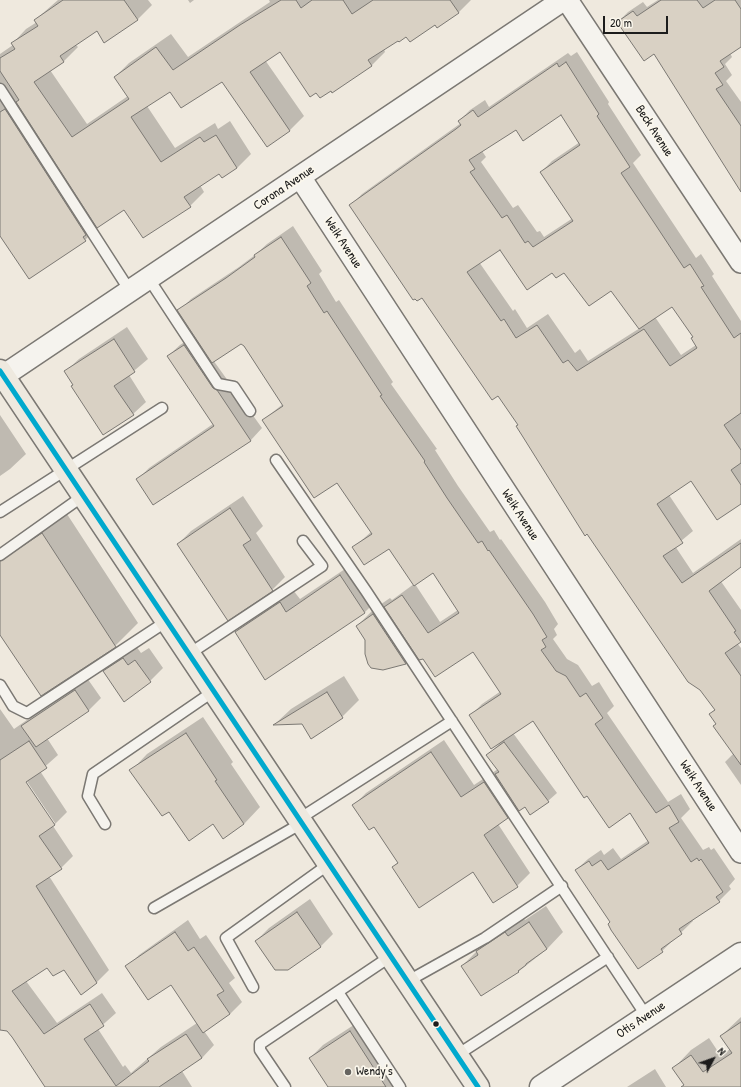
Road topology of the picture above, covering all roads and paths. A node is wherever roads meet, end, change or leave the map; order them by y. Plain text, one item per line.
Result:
1 (563, 0) edge
2 (567, 0) edge
3 (0, 89) edge
4 (300, 177) junction
5 (741, 262) edge
6 (149, 279) junction
7 (130, 291) junction
8 (2, 374) edge
9 (162, 408) dead end
10 (250, 411) dead end
11 (276, 460) dead end
12 (66, 470) junction
13 (83, 496) junction
14 (0, 512) edge
15 (304, 540) dead end
16 (0, 555) edge
17 (167, 621) junction
18 (189, 654) junction
19 (0, 685) edge
20 (214, 691) junction
21 (452, 721) junction
22 (301, 821) junction
23 (105, 824) dead end
24 (741, 852) edge
25 (329, 864) junction
26 (562, 886) junction
27 (154, 908) dead end
28 (741, 954) edge
29 (391, 956) junction
30 (608, 957) junction
31 (408, 982) junction
32 (253, 987) dead end
33 (338, 992) junction
34 (647, 1016) junction
35 (457, 1056) junction
36 (285, 1087) edge
37 (400, 1087) edge
38 (478, 1087) edge
39 (541, 1087) edge

1 - 4 street, Corona Avenue
2 - 5 street, Beck Avenue
3 - 7 lane
4 - 6 street, Corona Avenue
4 - 24 street, Weik Avenue
6 - 7 street, Corona Avenue
6 - 10 lane
7 - 8 street, Corona Avenue
8 - 12 main road
9 - 12 lane
11 - 21 lane
12 - 13 main road
12 - 14 lane
13 - 16 lane
13 - 17 main road
15 - 18 lane
17 - 18 main road
17 - 19 lane
18 - 20 main road
20 - 22 main road
20 - 23 lane
21 - 22 lane
21 - 26 lane
22 - 25 main road
22 - 27 lane
25 - 29 main road
25 - 32 lane
26 - 30 lane
26 - 31 lane
28 - 34 street, Otis Avenue
29 - 31 main road
29 - 33 lane
30 - 34 lane
30 - 35 lane
31 - 35 main road
33 - 36 lane
33 - 37 lane
34 - 39 street, Otis Avenue
35 - 38 main road

